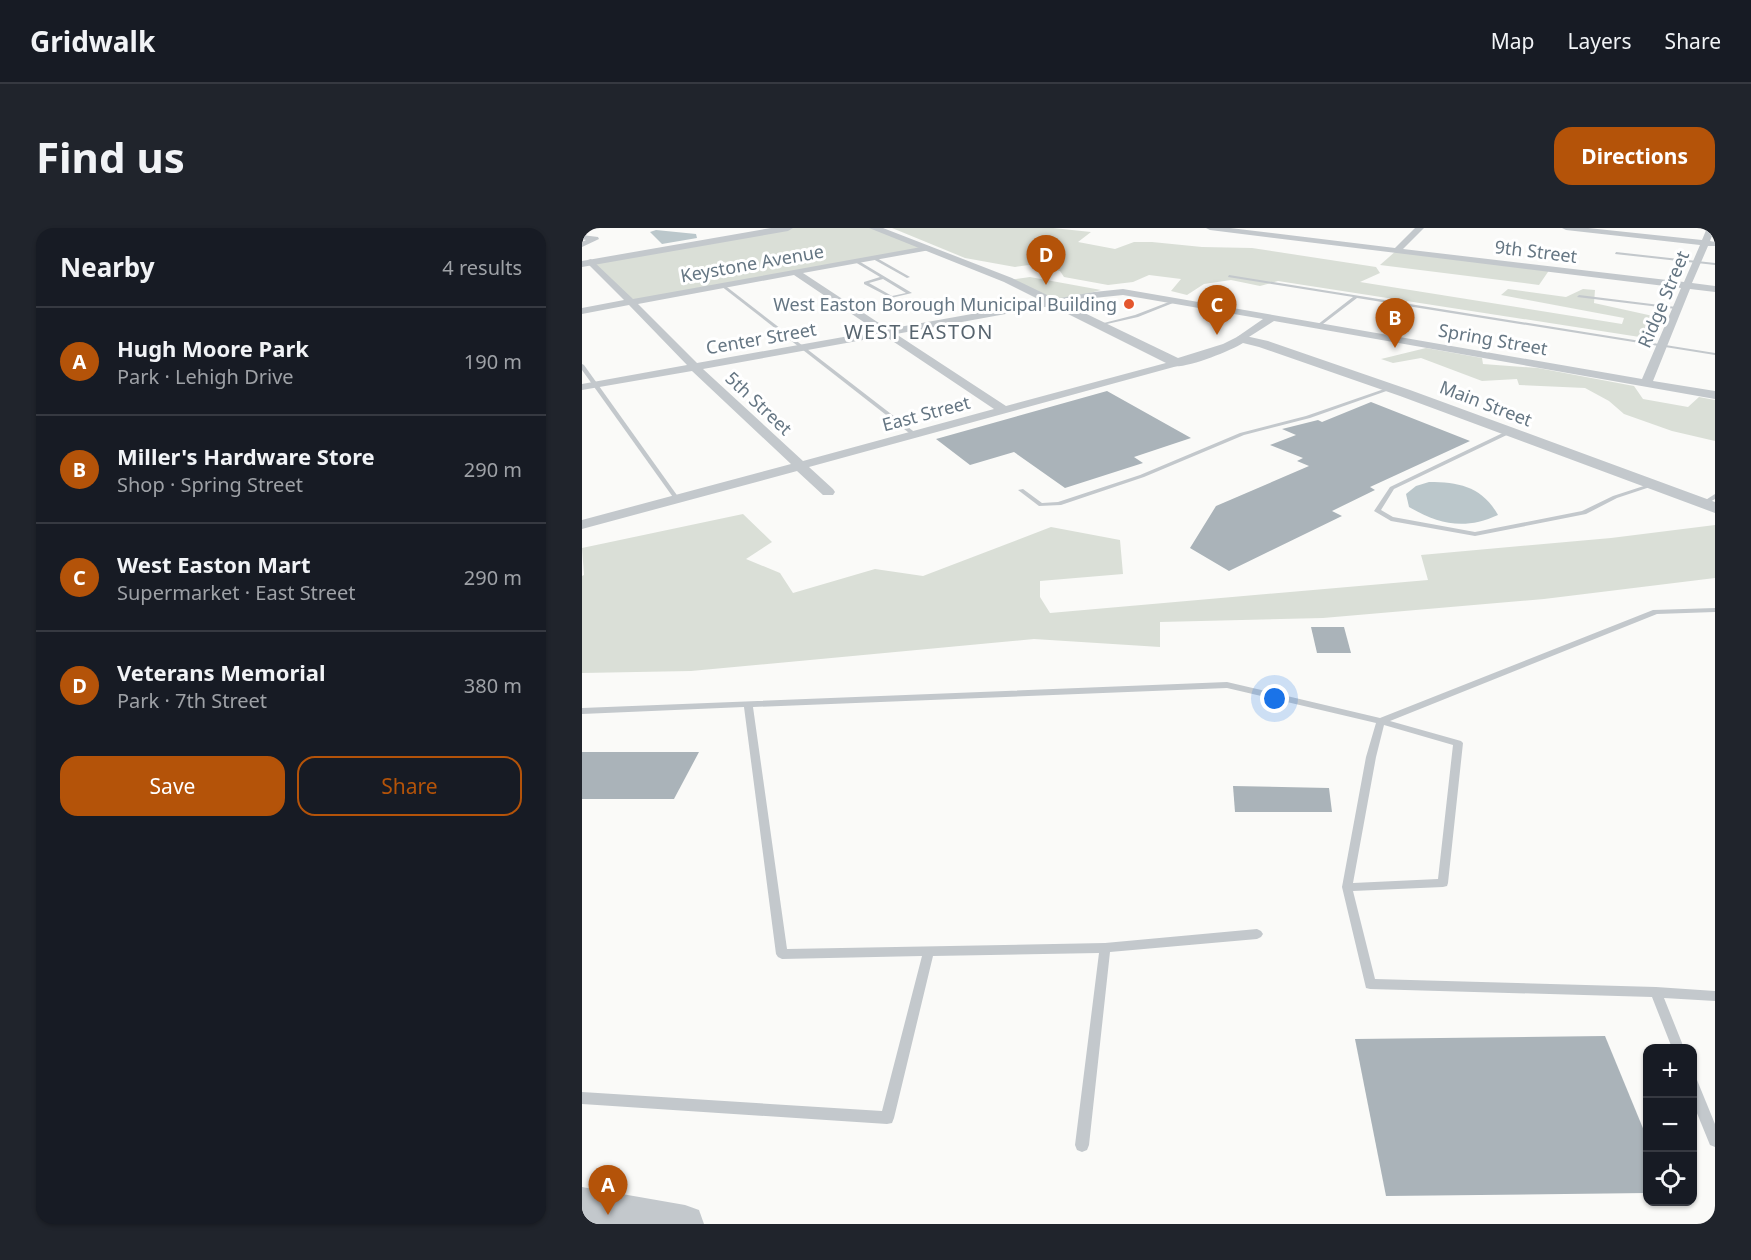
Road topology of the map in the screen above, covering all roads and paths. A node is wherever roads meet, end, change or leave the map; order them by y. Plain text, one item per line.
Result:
1 (788, 228) edge
2 (874, 228) edge
3 (1210, 228) edge
4 (1420, 228) edge
5 (1566, 228) edge
6 (1710, 228) edge
7 (582, 237) edge
8 (1710, 243) edge
9 (582, 245) edge
10 (927, 248) junction
11 (1397, 250) junction
12 (1616, 253) dead end
13 (874, 258) junction
14 (855, 261) junction
15 (1696, 261) junction
16 (587, 263) edge
17 (1715, 264) edge
18 (795, 272) junction
19 (1229, 276) dead end
20 (884, 277) junction
21 (908, 277) dead end
22 (722, 285) junction
23 (1686, 285) junction
24 (1715, 288) edge
25 (1579, 296) dead end
26 (1355, 298) junction
27 (1176, 301) junction
28 (628, 302) junction
29 (1052, 303) junction
30 (1676, 308) junction
31 (582, 311) edge
32 (1272, 318) junction
33 (1098, 325) junction
34 (1319, 326) junction
35 (888, 332) junction
36 (1241, 339) junction
37 (1660, 345) junction
38 (802, 347) junction
39 (1715, 354) edge
40 (1177, 363) junction
41 (582, 366) edge
42 (695, 367) junction
43 (1646, 382) junction
44 (597, 384) junction
45 (582, 387) edge
46 (1392, 388) junction
47 (1715, 395) edge
48 (1004, 410) junction
49 (1509, 432) junction
50 (915, 435) junction
51 (800, 466) junction
52 (1653, 485) junction
53 (1021, 490) dead end
54 (828, 492) dead end
55 (677, 499) junction
56 (1711, 502) edge
57 (582, 525) edge
58 (1715, 610) edge
59 (748, 704) junction
60 (582, 711) edge
61 (1381, 721) junction
62 (1347, 887) junction
63 (1257, 934) dead end
64 (1105, 948) junction
65 (929, 951) junction
66 (1656, 992) junction
67 (1715, 996) edge
68 (1676, 1044) edge
69 (1697, 1096) edge
70 (582, 1098) edge
71 (1715, 1140) edge
72 (1082, 1145) dead end
73 (582, 1206) edge
74 (685, 1224) edge

1 - 16 street
2 - 10 street
3 - 11 street, 9th Street
4 - 11 street
5 - 8 street
6 - 8 street, Ridge Street
7 - 9 street
8 - 15 street, Ridge Street
10 - 13 street, Keystone Avenue
10 - 29 street
11 - 23 street, 9th Street
12 - 15 lane
13 - 14 street, Keystone Avenue
13 - 21 lane
14 - 18 street, Keystone Avenue
14 - 20 lane
15 - 17 lane
15 - 23 street, Ridge Street
16 - 28 street, 5th Street
18 - 22 street, Keystone Avenue
18 - 35 street
19 - 26 lane
20 - 20 lane
22 - 28 street, Keystone Avenue
22 - 38 lane
23 - 24 street, 9th Street
23 - 30 street, Ridge Street
25 - 30 lane
26 - 34 lane
26 - 37 lane
27 - 29 street, Spring Street
27 - 32 street, Spring Street
27 - 33 lane
28 - 31 street, Keystone Avenue
28 - 42 street, 5th Street
29 - 33 street
29 - 35 street, Center Street
30 - 37 street, Ridge Street
32 - 34 street, Spring Street
32 - 36 street, East Street
33 - 40 street
34 - 43 street, Spring Street
35 - 38 street, Center Street
35 - 48 street
36 - 40 street, East Street
36 - 46 street, Main Street
37 - 39 lane
37 - 43 street, Ridge Street
38 - 42 street, Center Street
38 - 50 lane
40 - 48 street, East Street
41 - 44 lane
42 - 44 street, Center Street
42 - 51 street, 5th Street
43 - 47 street, Spring Street
44 - 45 street, Center Street
44 - 55 lane
46 - 49 street, Main Street
46 - 53 lane
48 - 50 street, East Street
49 - 52 street, Main Street
49 - 52 lane
50 - 51 street, East Street
51 - 54 street, 5th Street
51 - 55 street, East Street
52 - 56 street, Main Street
55 - 57 street, East Street
58 - 61 lane
59 - 60 lane
59 - 61 lane
59 - 65 lane
61 - 62 lane
61 - 62 lane
62 - 66 lane
63 - 64 lane
64 - 65 lane
64 - 72 lane
65 - 70 lane
66 - 67 lane
66 - 68 lane
69 - 71 lane
73 - 74 street

